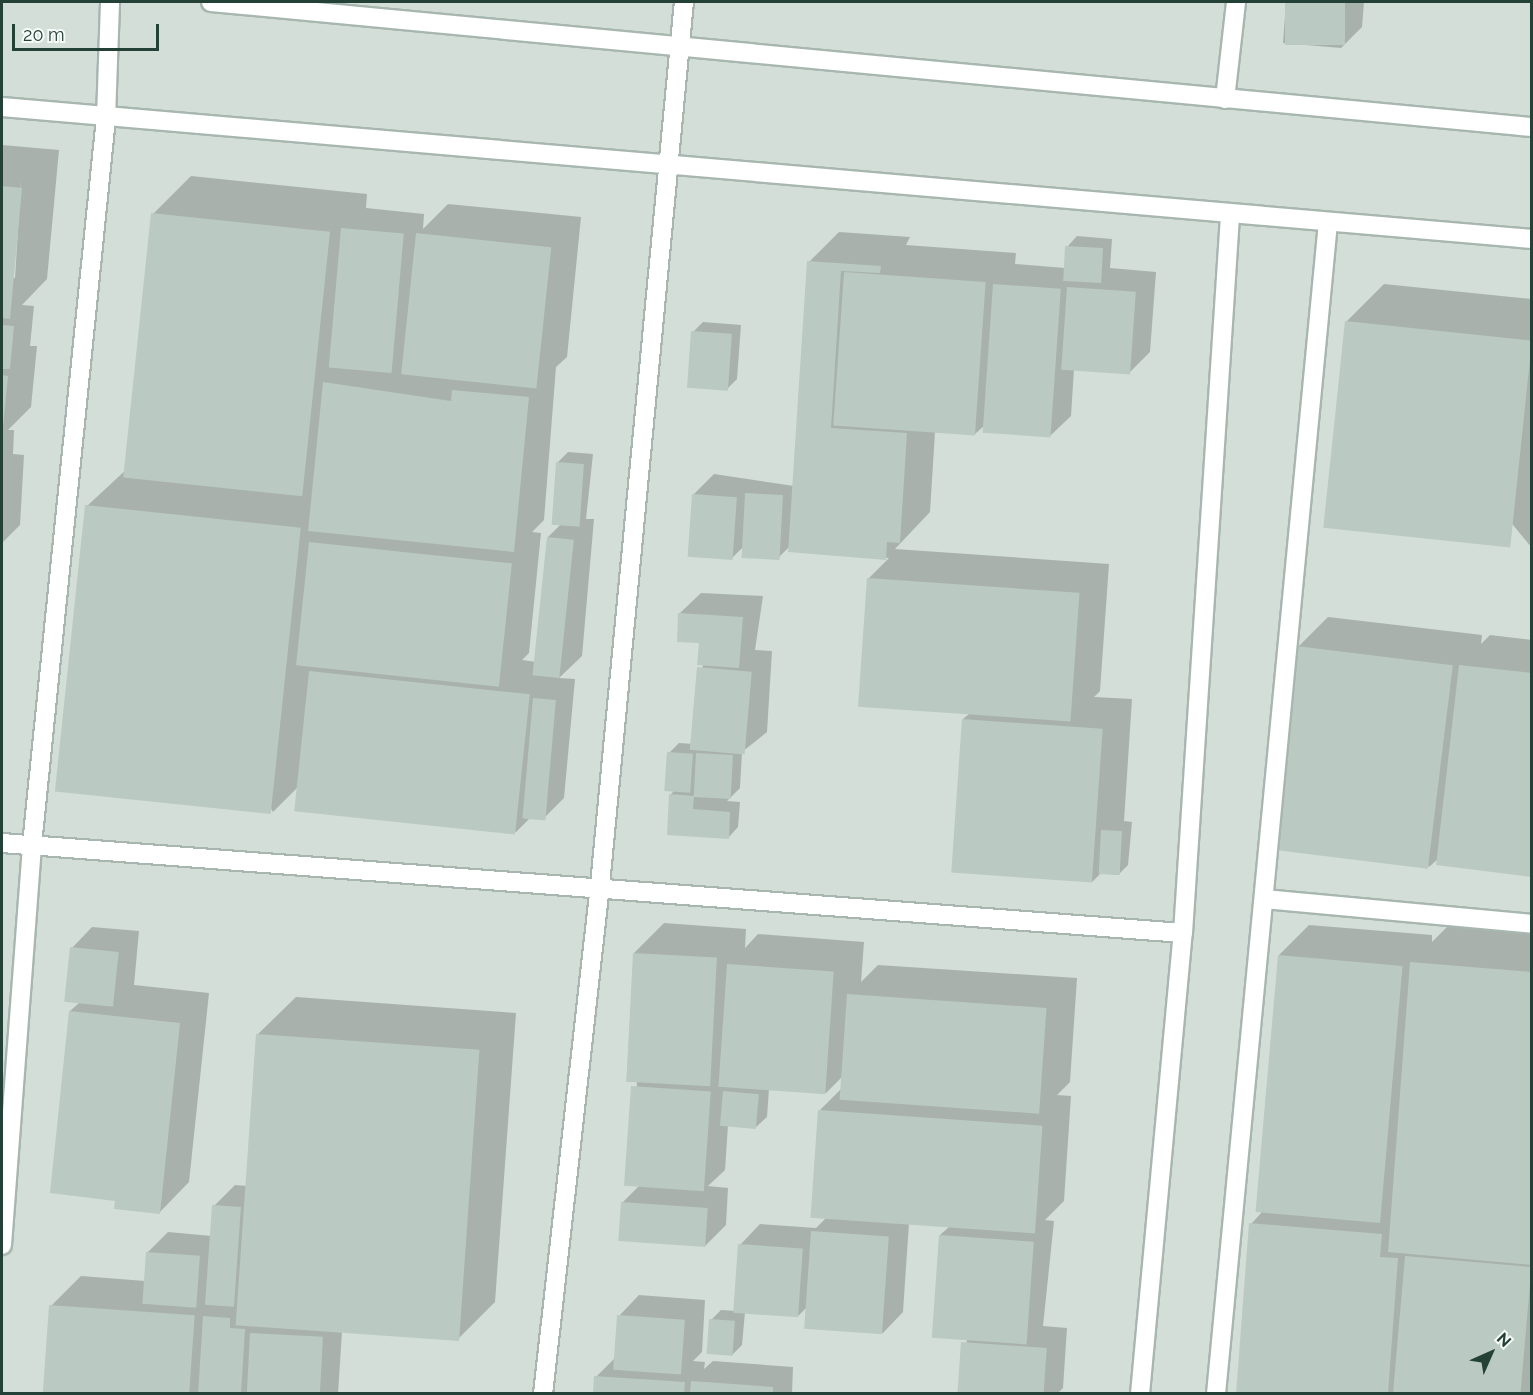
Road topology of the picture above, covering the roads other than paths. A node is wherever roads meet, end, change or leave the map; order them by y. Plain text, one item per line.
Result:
1 (110, 2) edge
2 (211, 2) edge
3 (684, 2) edge
4 (1236, 2) edge
5 (680, 45) junction
6 (1226, 99) junction
7 (2, 107) edge
8 (106, 118) junction
9 (1532, 127) edge
10 (673, 162) junction
11 (1230, 215) junction
12 (1328, 223) junction
13 (1532, 239) edge
14 (2, 843) edge
15 (32, 845) junction
16 (600, 885) junction
17 (1265, 898) junction
18 (1532, 924) edge
19 (1183, 933) junction
20 (2, 1245) edge
21 (543, 1394) edge
22 (1140, 1394) edge
23 (1216, 1394) edge

1 - 8 street
2 - 5 street
3 - 5 street
4 - 6 street
5 - 6 street
5 - 10 street
6 - 9 street
7 - 8 street
8 - 10 street
8 - 15 street
10 - 11 street
10 - 16 street
11 - 12 street
11 - 19 street
12 - 13 street
12 - 17 street
14 - 15 street
15 - 16 street
15 - 20 street
16 - 19 street
16 - 21 street
17 - 18 street
17 - 23 street
19 - 22 street

